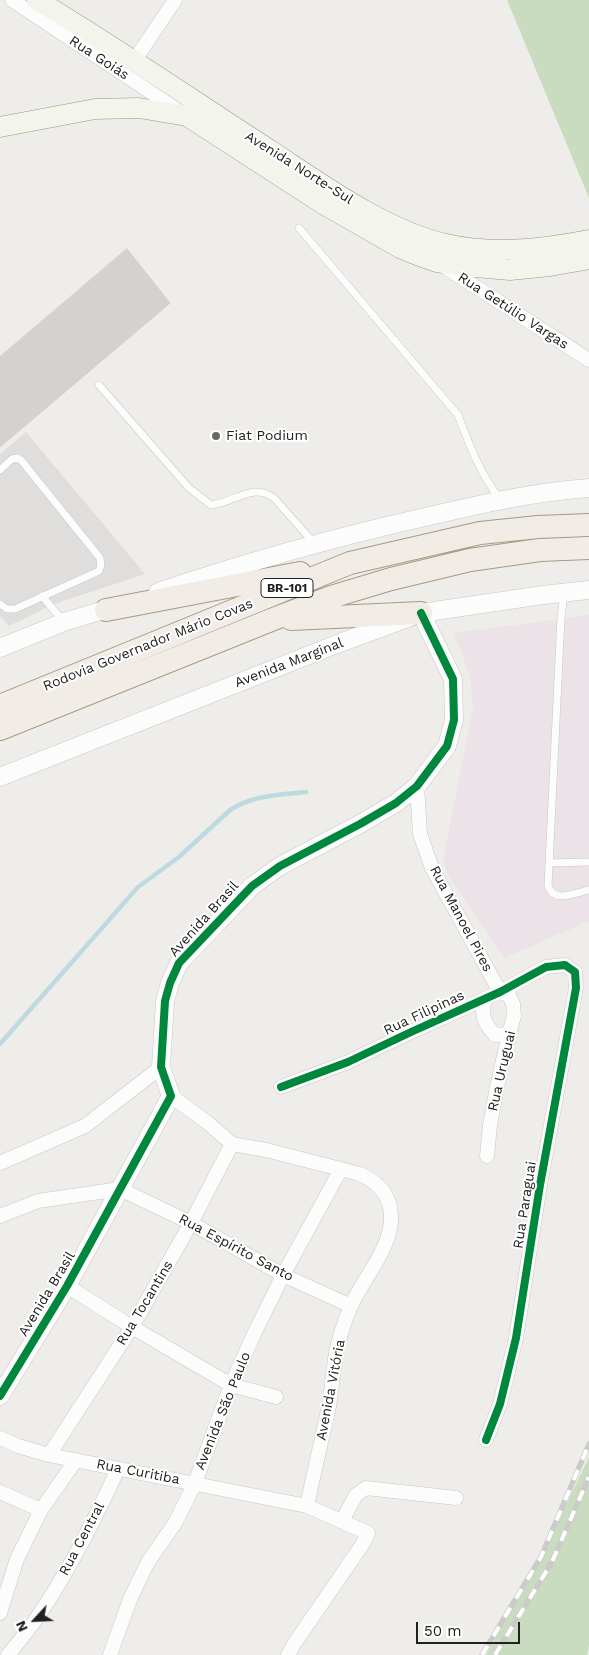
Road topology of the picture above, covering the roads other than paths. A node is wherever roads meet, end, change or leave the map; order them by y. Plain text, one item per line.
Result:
1 (12, 0) edge
2 (37, 0) edge
3 (175, 0) edge
4 (134, 61) junction
5 (187, 116) junction
6 (0, 127) edge
7 (299, 228) dead end
8 (589, 240) edge
9 (589, 259) edge
10 (438, 262) junction
11 (589, 360) edge
12 (99, 385) dead end
13 (0, 470) edge
14 (589, 488) edge
15 (500, 499) junction
16 (589, 525) edge
17 (315, 544) junction
18 (589, 548) edge
19 (350, 563) junction
20 (589, 590) edge
21 (564, 593) junction
22 (42, 596) junction
23 (0, 604) edge
24 (106, 610) junction
25 (421, 614) junction
26 (270, 620) junction
27 (64, 622) junction
28 (0, 648) edge
29 (0, 706) edge
30 (0, 729) edge
31 (0, 776) edge
32 (417, 786) junction
33 (589, 862) edge
34 (549, 863) junction
35 (589, 890) edge
36 (574, 972) joint
37 (500, 992) junction
38 (485, 999) junction
39 (508, 1034) junction
40 (161, 1067) junction
41 (281, 1087) dead end
42 (171, 1096) junction
43 (232, 1144) junction
44 (487, 1156) dead end
45 (0, 1163) edge
46 (341, 1169) junction
47 (120, 1190) junction
48 (0, 1216) edge
49 (192, 1223) junction
50 (283, 1275) junction
51 (67, 1286) junction
52 (351, 1306) junction
53 (132, 1328) junction
54 (230, 1384) junction
55 (0, 1396) edge
56 (276, 1397) dead end
57 (0, 1438) edge
58 (486, 1440) dead end
59 (49, 1455) junction
60 (76, 1460) junction
61 (118, 1470) junction
62 (195, 1483) junction
63 (0, 1492) edge
64 (456, 1498) dead end
65 (306, 1506) junction
66 (41, 1510) junction
67 (342, 1521) junction
68 (0, 1613) edge
69 (8, 1655) edge
70 (110, 1655) edge
71 (288, 1655) edge

1 - 5 street, Rua Goiás
2 - 4 main road, Avenida Norte-Sul
3 - 4 street
4 - 8 main road, Avenida Norte-Sul
5 - 6 main road
5 - 10 main road, Avenida Norte-Sul
7 - 15 lane
9 - 10 main road, Avenida Norte-Sul
10 - 11 street, Rua Getúlio Vargas
12 - 17 lane
13 - 22 lane
14 - 15 street
15 - 17 street
16 - 19 main road, Rodovia Governador Mário Covas / BR-101
17 - 24 street
18 - 26 main road, Rodovia Governador Mário Covas / BR-101
19 - 24 main road
19 - 29 main road, Rodovia Governador Mário Covas / BR-101
20 - 21 street, Avenida Marginal
21 - 25 street, Avenida Marginal
21 - 34 lane
22 - 23 lane
22 - 27 lane
24 - 27 street
25 - 26 main road
25 - 31 street, Avenida Marginal
25 - 32 street, Avenida Brasil
26 - 30 main road, Rodovia Governador Mário Covas / BR-101
27 - 28 street
32 - 37 street, Rua Manoel Pires
32 - 40 street, Avenida Brasil
33 - 34 lane
34 - 35 lane
36 - 37 street, Rua Filipinas
36 - 58 street, Rua Paraguai
37 - 38 street, Rua Filipinas
37 - 39 street, Rua Uruguai
38 - 39 street
38 - 41 street, Rua Filipinas
39 - 44 street, Rua Uruguai
40 - 42 street, Avenida Brasil
40 - 45 street
42 - 43 street
42 - 47 street, Avenida Brasil
43 - 46 street, Avenida Vitória
43 - 49 street, Rua Tocantins
46 - 50 street, Avenida São Paulo
46 - 52 street, Avenida Vitória
47 - 48 street
47 - 49 street, Rua Espírito Santo
47 - 51 street, Avenida Brasil
49 - 50 street, Rua Espírito Santo
49 - 53 street, Rua Tocantins
50 - 52 street, Rua Espírito Santo
50 - 54 street, Avenida São Paulo
51 - 53 street
51 - 55 street, Avenida Brasil
52 - 65 street, Avenida Vitória
53 - 54 street
53 - 59 street, Rua Tocantins
54 - 56 street
54 - 62 street, Avenida São Paulo
57 - 59 street, Rua Curitiba
59 - 60 street, Rua Curitiba
60 - 61 street, Rua Curitiba
60 - 66 street
61 - 62 street, Rua Curitiba
61 - 69 street, Rua Central
62 - 65 street, Rua Curitiba
62 - 70 street, Avenida São Paulo
63 - 66 street
64 - 67 street
65 - 67 street
66 - 68 street
67 - 71 street

